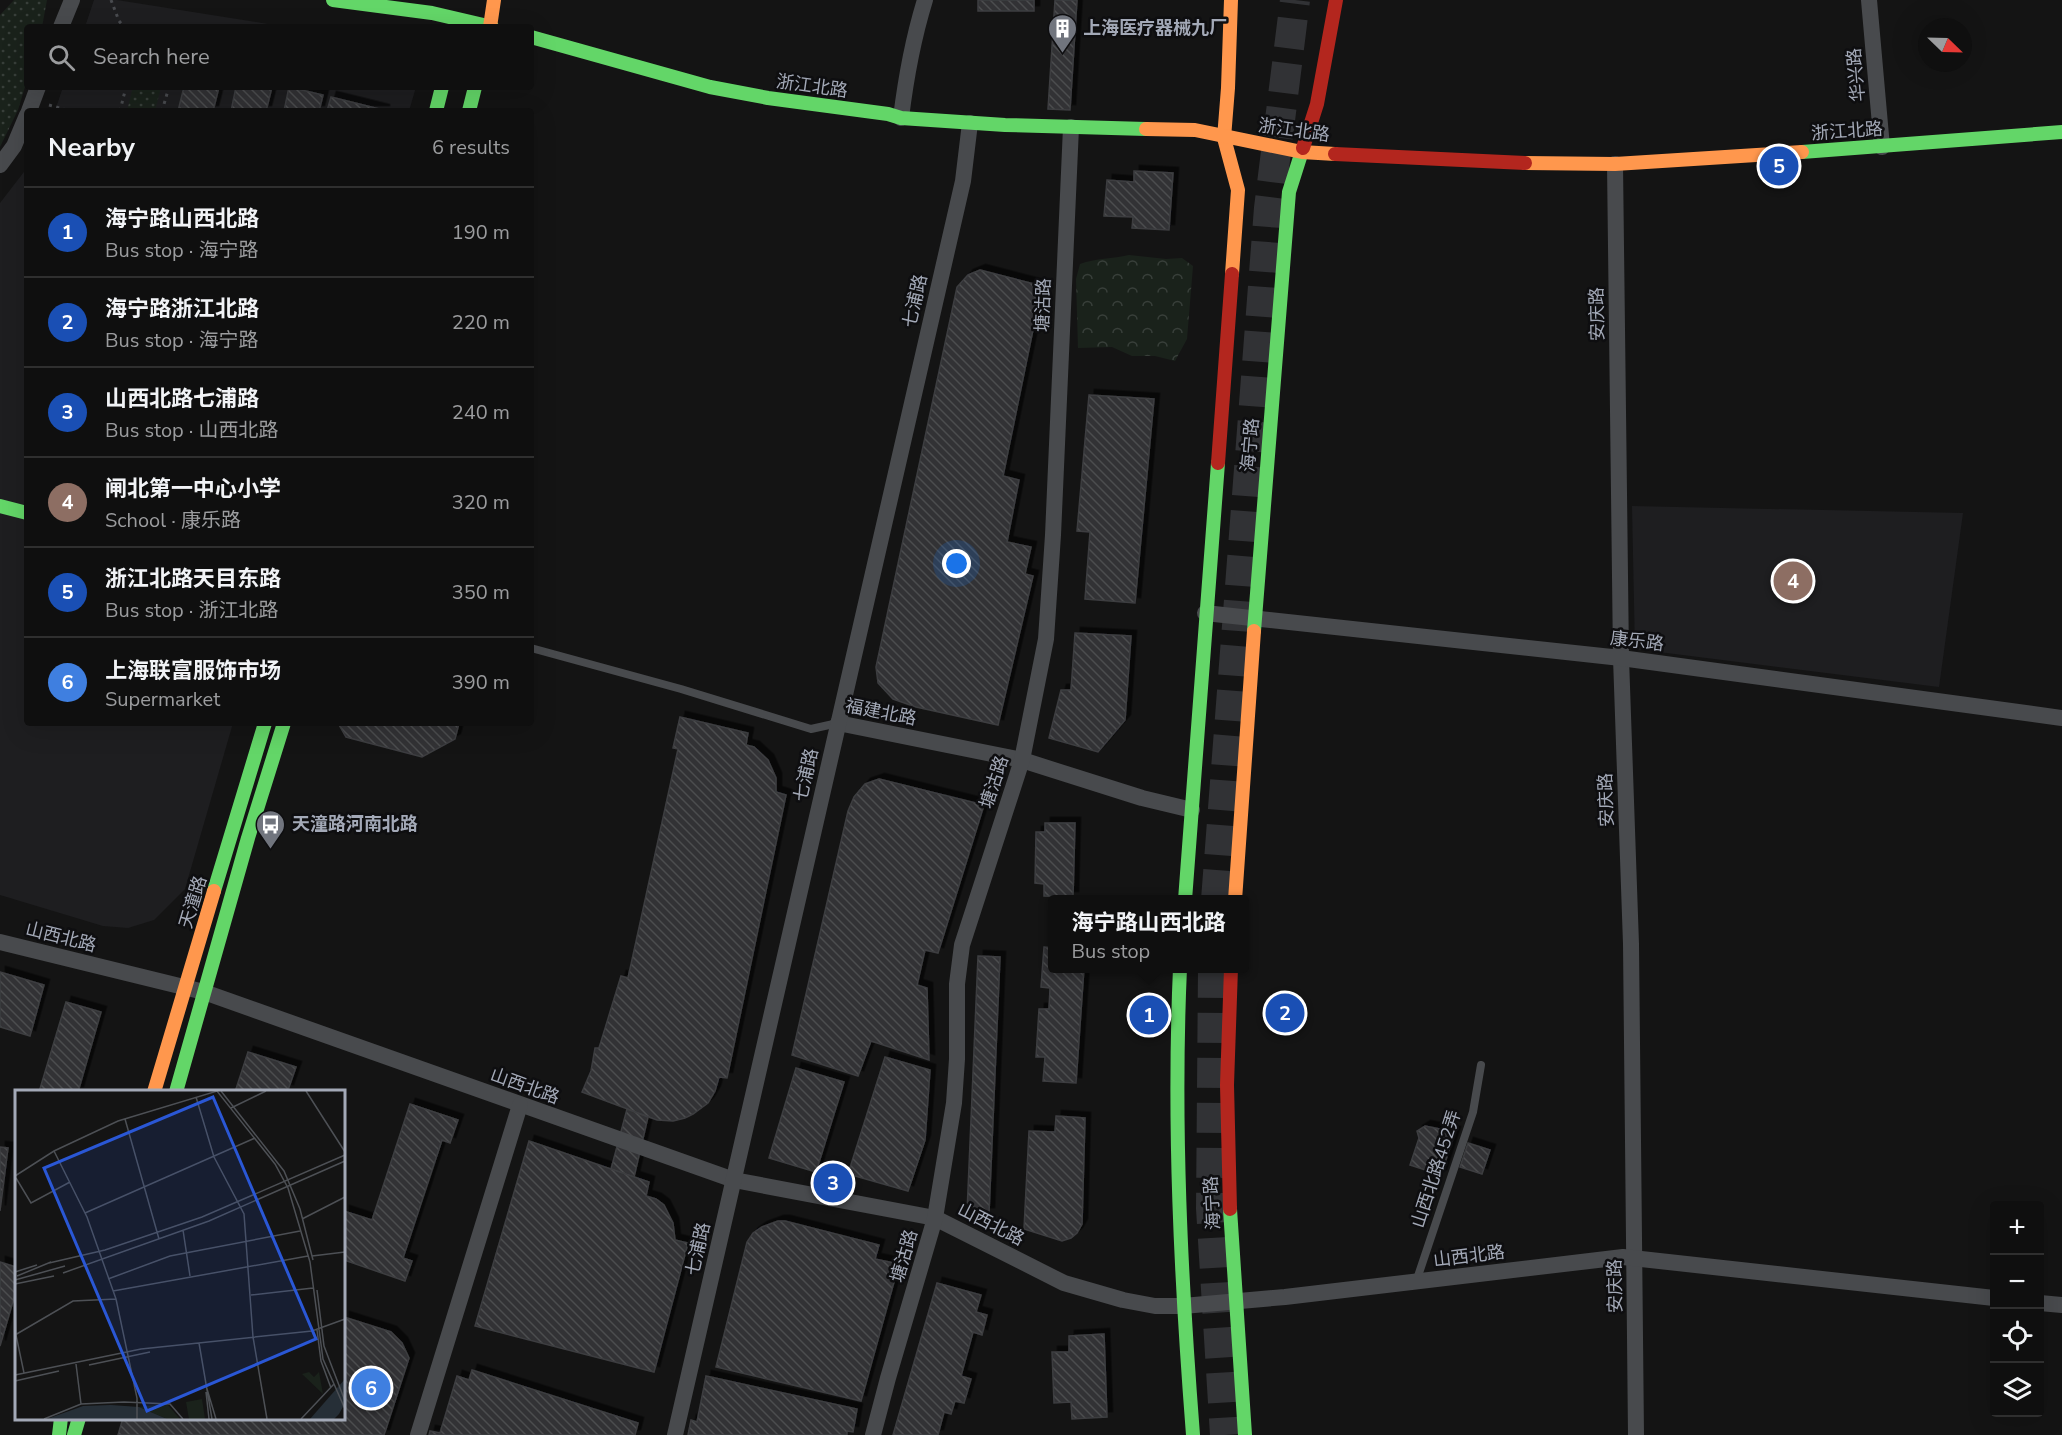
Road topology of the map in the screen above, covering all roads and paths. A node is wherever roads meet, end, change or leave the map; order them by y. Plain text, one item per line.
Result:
1 (72, 0) edge
2 (111, 0) edge
3 (333, 0) edge
4 (494, 0) edge
5 (925, 0) edge
6 (1231, 0) edge
7 (1336, 0) edge
8 (1869, 0) edge
9 (456, 18) edge
10 (62, 24) edge
11 (122, 24) edge
12 (479, 24) edge
13 (491, 24) edge
14 (534, 38) edge
15 (125, 90) edge
16 (168, 90) edge
17 (441, 90) edge
18 (474, 90) edge
19 (32, 103) edge
20 (56, 108) edge
21 (121, 108) edge
22 (163, 108) edge
23 (437, 108) edge
24 (470, 108) edge
25 (901, 118) junction
26 (24, 122) edge
27 (970, 123) junction
28 (1071, 127) junction
29 (2062, 132) edge
30 (1224, 138) junction
31 (1882, 147) junction
32 (1302, 152) junction
33 (1615, 164) junction
34 (0, 165) edge
35 (0, 506) edge
36 (24, 512) edge
37 (1205, 613) junction
38 (1255, 618) junction
39 (534, 649) edge
40 (1621, 658) junction
41 (2062, 718) edge
42 (838, 723) junction
43 (264, 726) edge
44 (283, 726) edge
45 (1022, 760) junction
46 (1192, 810) junction
47 (1185, 895) edge
48 (1235, 895) edge
49 (0, 942) edge
50 (1180, 973) edge
51 (1231, 973) edge
52 (186, 987) junction
53 (204, 992) junction
54 (1481, 1065) dead end
55 (155, 1090) edge
56 (177, 1090) edge
57 (520, 1105) junction
58 (734, 1180) junction
59 (935, 1218) junction
60 (1634, 1258) junction
61 (1416, 1282) junction
62 (1990, 1297) edge
63 (1236, 1301) junction
64 (2044, 1303) edge
65 (2062, 1305) edge
66 (1183, 1306) junction
67 (61, 1420) edge
68 (79, 1420) edge
69 (59, 1435) edge
70 (74, 1435) edge
71 (418, 1435) edge
72 (675, 1435) edge
73 (873, 1435) edge
74 (1193, 1435) edge
75 (1245, 1435) edge
76 (1636, 1435) edge

1 - 10 street
2 - 11 path
3 - 9 main road
4 - 13 main road
5 - 25 street
6 - 30 main road, 海宁路
7 - 32 main road, 海宁路
8 - 31 street, 华兴路
9 - 12 main road
14 - 25 main road, 浙江北路
15 - 21 path
16 - 22 path
17 - 23 main road
18 - 24 main road
19 - 20 path
25 - 27 main road, 浙江北路
26 - 34 street
27 - 28 main road, 浙江北路
27 - 42 street, 七浦路
28 - 30 main road, 浙江北路
28 - 45 street, 塘沽路
29 - 31 main road, 浙江北路
30 - 32 main road, 浙江北路
30 - 37 main road, 海宁路
31 - 33 main road, 浙江北路
32 - 33 main road, 浙江北路
32 - 38 main road, 海宁路
33 - 40 street, 安庆路
35 - 36 main road
37 - 38 street, 康乐路
37 - 46 main road, 海宁路
38 - 40 street, 康乐路
38 - 48 main road, 海宁路
39 - 42 lane, 福建北路
40 - 41 street, 康乐路
40 - 60 street, 安庆路
42 - 45 street, 福建北路
42 - 58 street, 七浦路
43 - 52 main road, 天潼路
44 - 53 main road, 天潼路
45 - 46 street, 福建北路
45 - 59 street, 塘沽路
46 - 47 main road, 海宁路
49 - 52 street, 山西北路
50 - 66 main road, 海宁路
51 - 63 main road, 海宁路
52 - 53 street, 山西北路
52 - 55 main road, 天潼路
53 - 56 main road, 天潼路
53 - 57 street, 山西北路
54 - 61 lane, 山西北路452弄
57 - 58 street, 山西北路
57 - 71 street
58 - 59 street, 山西北路
58 - 72 street, 七浦路
59 - 66 street, 山西北路
59 - 73 street, 塘沽路
60 - 61 street, 山西北路
60 - 62 street, 山西北路
60 - 76 street, 安庆路
61 - 63 street, 山西北路
63 - 66 street, 山西北路
63 - 75 main road, 海宁路
64 - 65 street
66 - 74 main road, 海宁路
67 - 69 main road
68 - 70 main road

